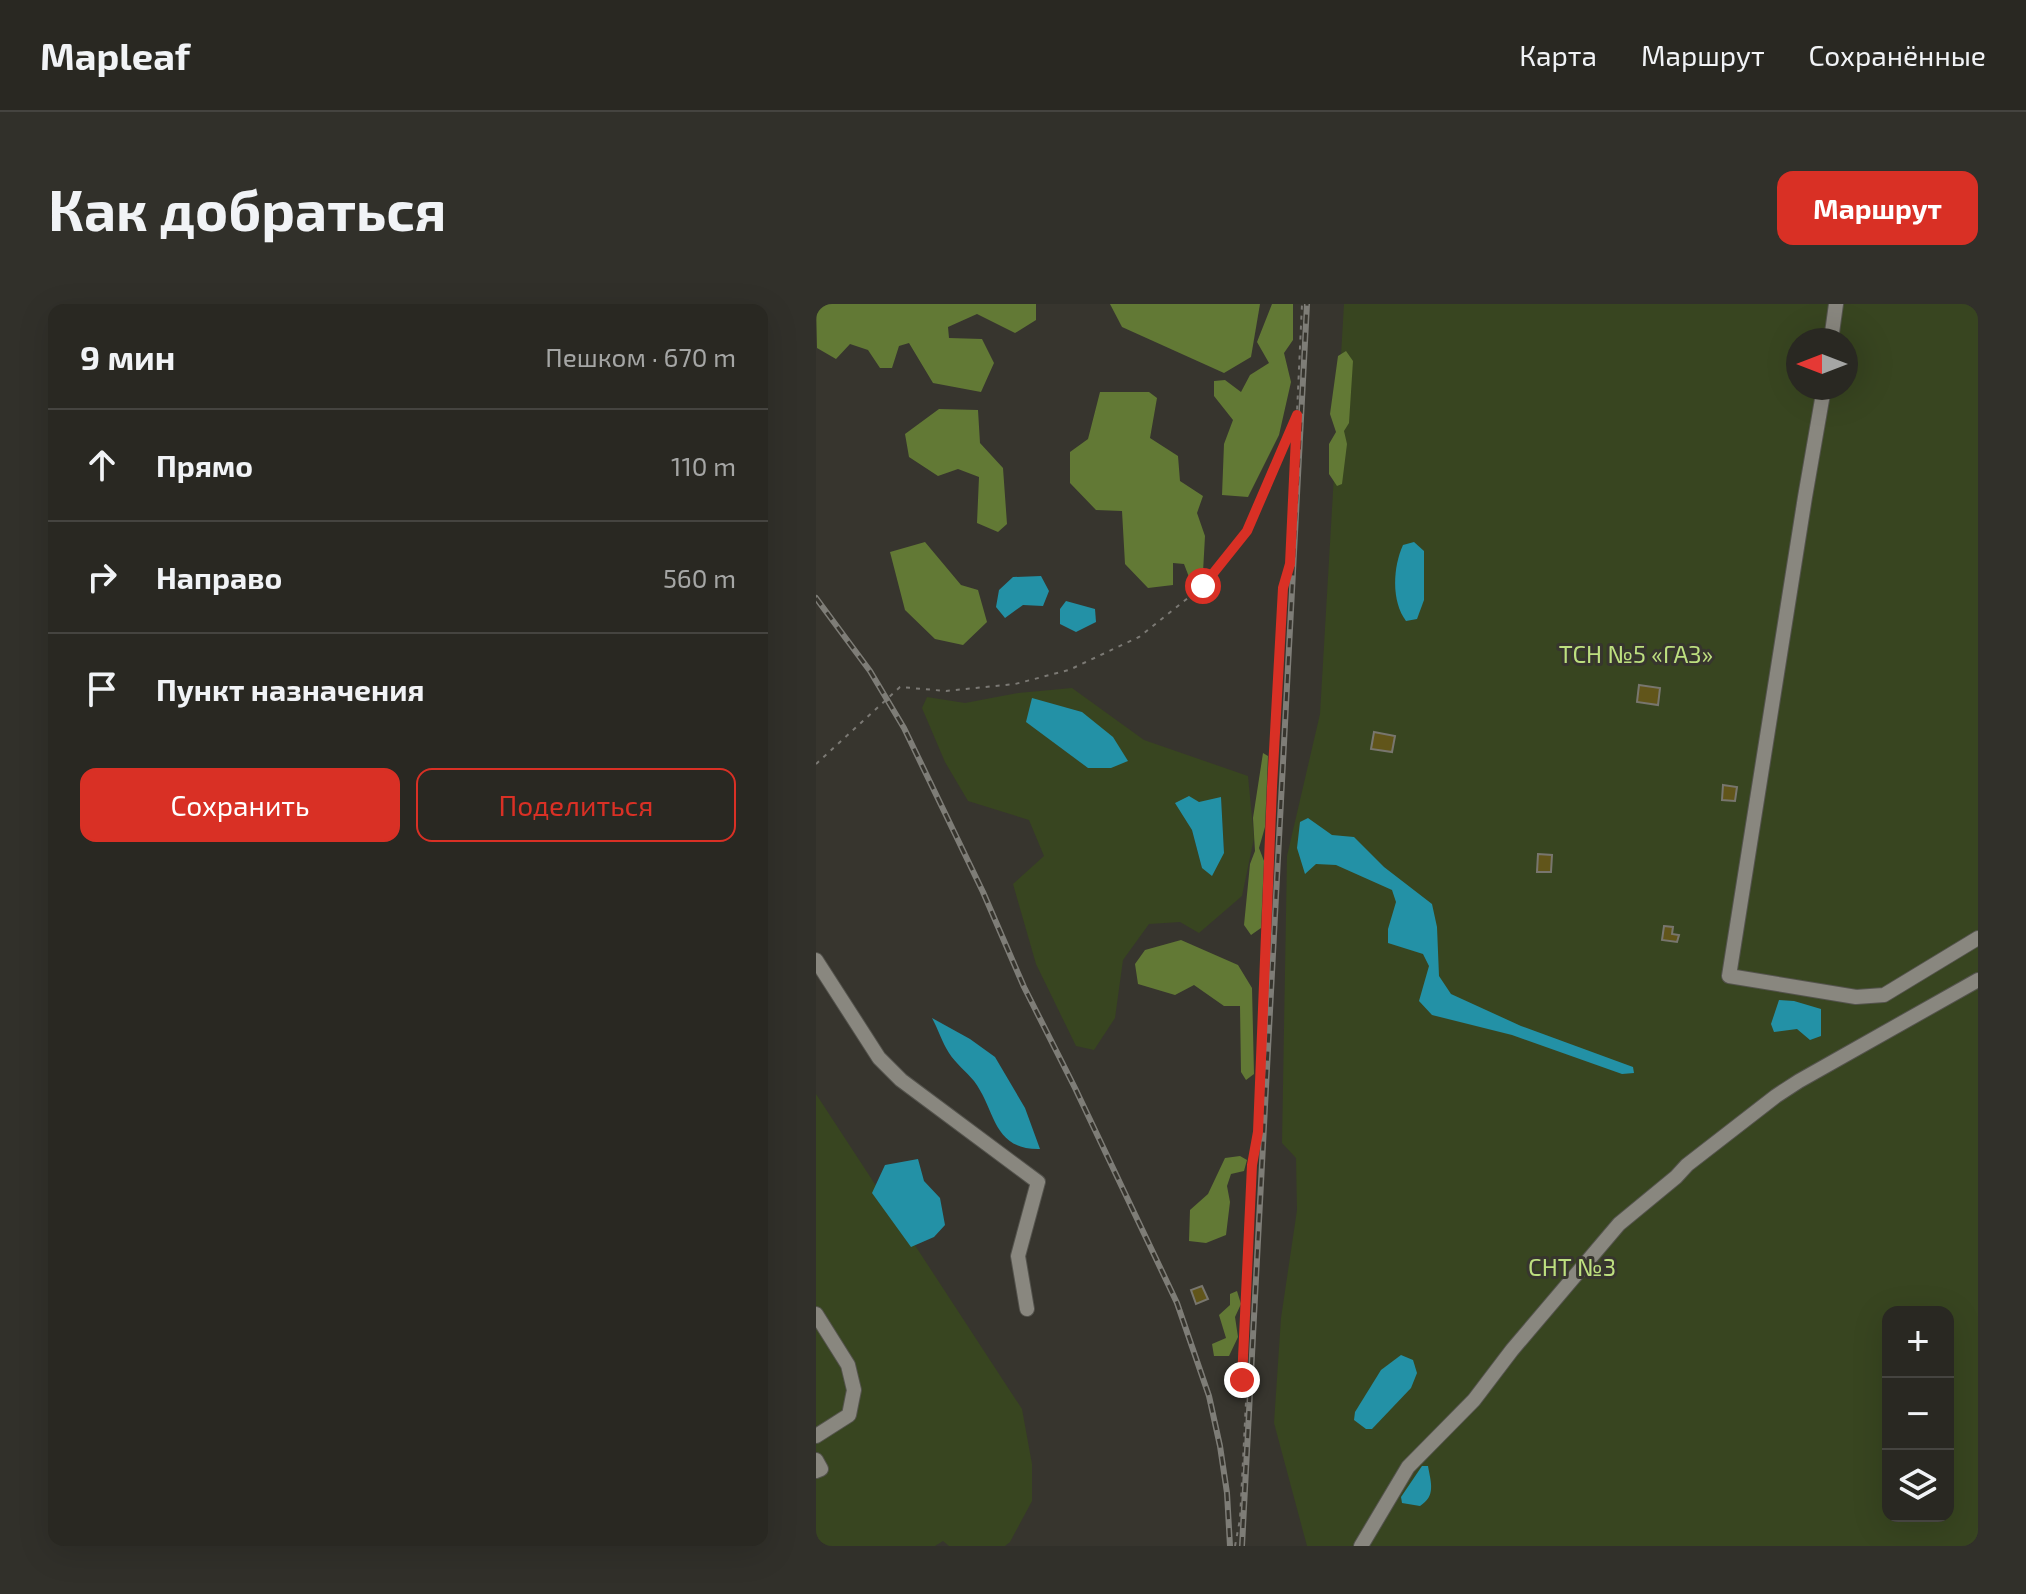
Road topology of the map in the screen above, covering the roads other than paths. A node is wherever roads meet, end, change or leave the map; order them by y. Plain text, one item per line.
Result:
1 (1836, 304) edge
2 (1833, 328) edge
3 (1822, 400) edge
4 (1978, 938) edge
5 (816, 960) edge
6 (1978, 980) edge
7 (1027, 1309) dead end
8 (816, 1314) edge
9 (816, 1436) edge
10 (816, 1460) edge
11 (816, 1471) edge
12 (1361, 1546) edge

1 - 2 lane
3 - 4 lane
5 - 7 lane
6 - 12 lane
8 - 9 lane
10 - 11 lane

